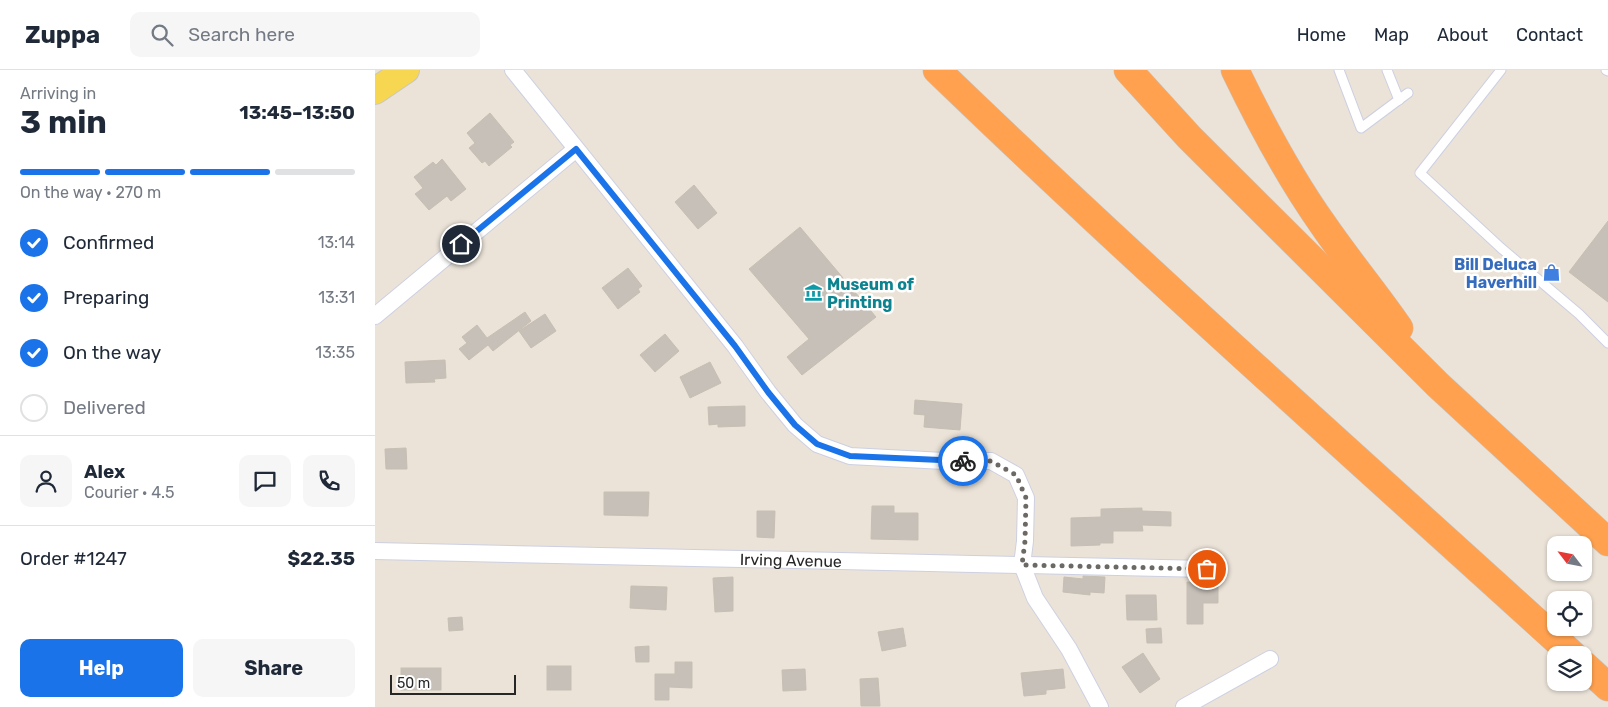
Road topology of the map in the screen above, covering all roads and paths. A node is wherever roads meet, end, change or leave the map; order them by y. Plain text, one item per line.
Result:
1 (406, 70) edge
2 (513, 70) edge
3 (937, 70) edge
4 (1128, 70) edge
5 (1235, 70) edge
6 (1339, 70) edge
7 (1387, 70) edge
8 (1501, 70) edge
9 (375, 91) edge
10 (1408, 93) dead end
11 (1399, 100) junction
12 (576, 149) junction
13 (375, 316) edge
14 (1608, 343) edge
15 (1438, 385) junction
16 (1608, 542) edge
17 (375, 551) edge
18 (1022, 565) junction
19 (1207, 569) dead end
20 (1563, 646) edge
21 (1269, 659) dead end
22 (1592, 672) edge
23 (1608, 687) edge
24 (1100, 707) edge
25 (1184, 707) edge

1 - 9 main road
2 - 12 street
3 - 20 highway
4 - 15 highway
5 - 15 highway
6 - 11 lane
7 - 11 lane
8 - 14 lane
10 - 11 lane
12 - 13 street
12 - 18 street
15 - 16 highway
17 - 18 street, Irving Avenue
18 - 19 street, Irving Avenue
18 - 24 street
21 - 25 street
22 - 23 highway

